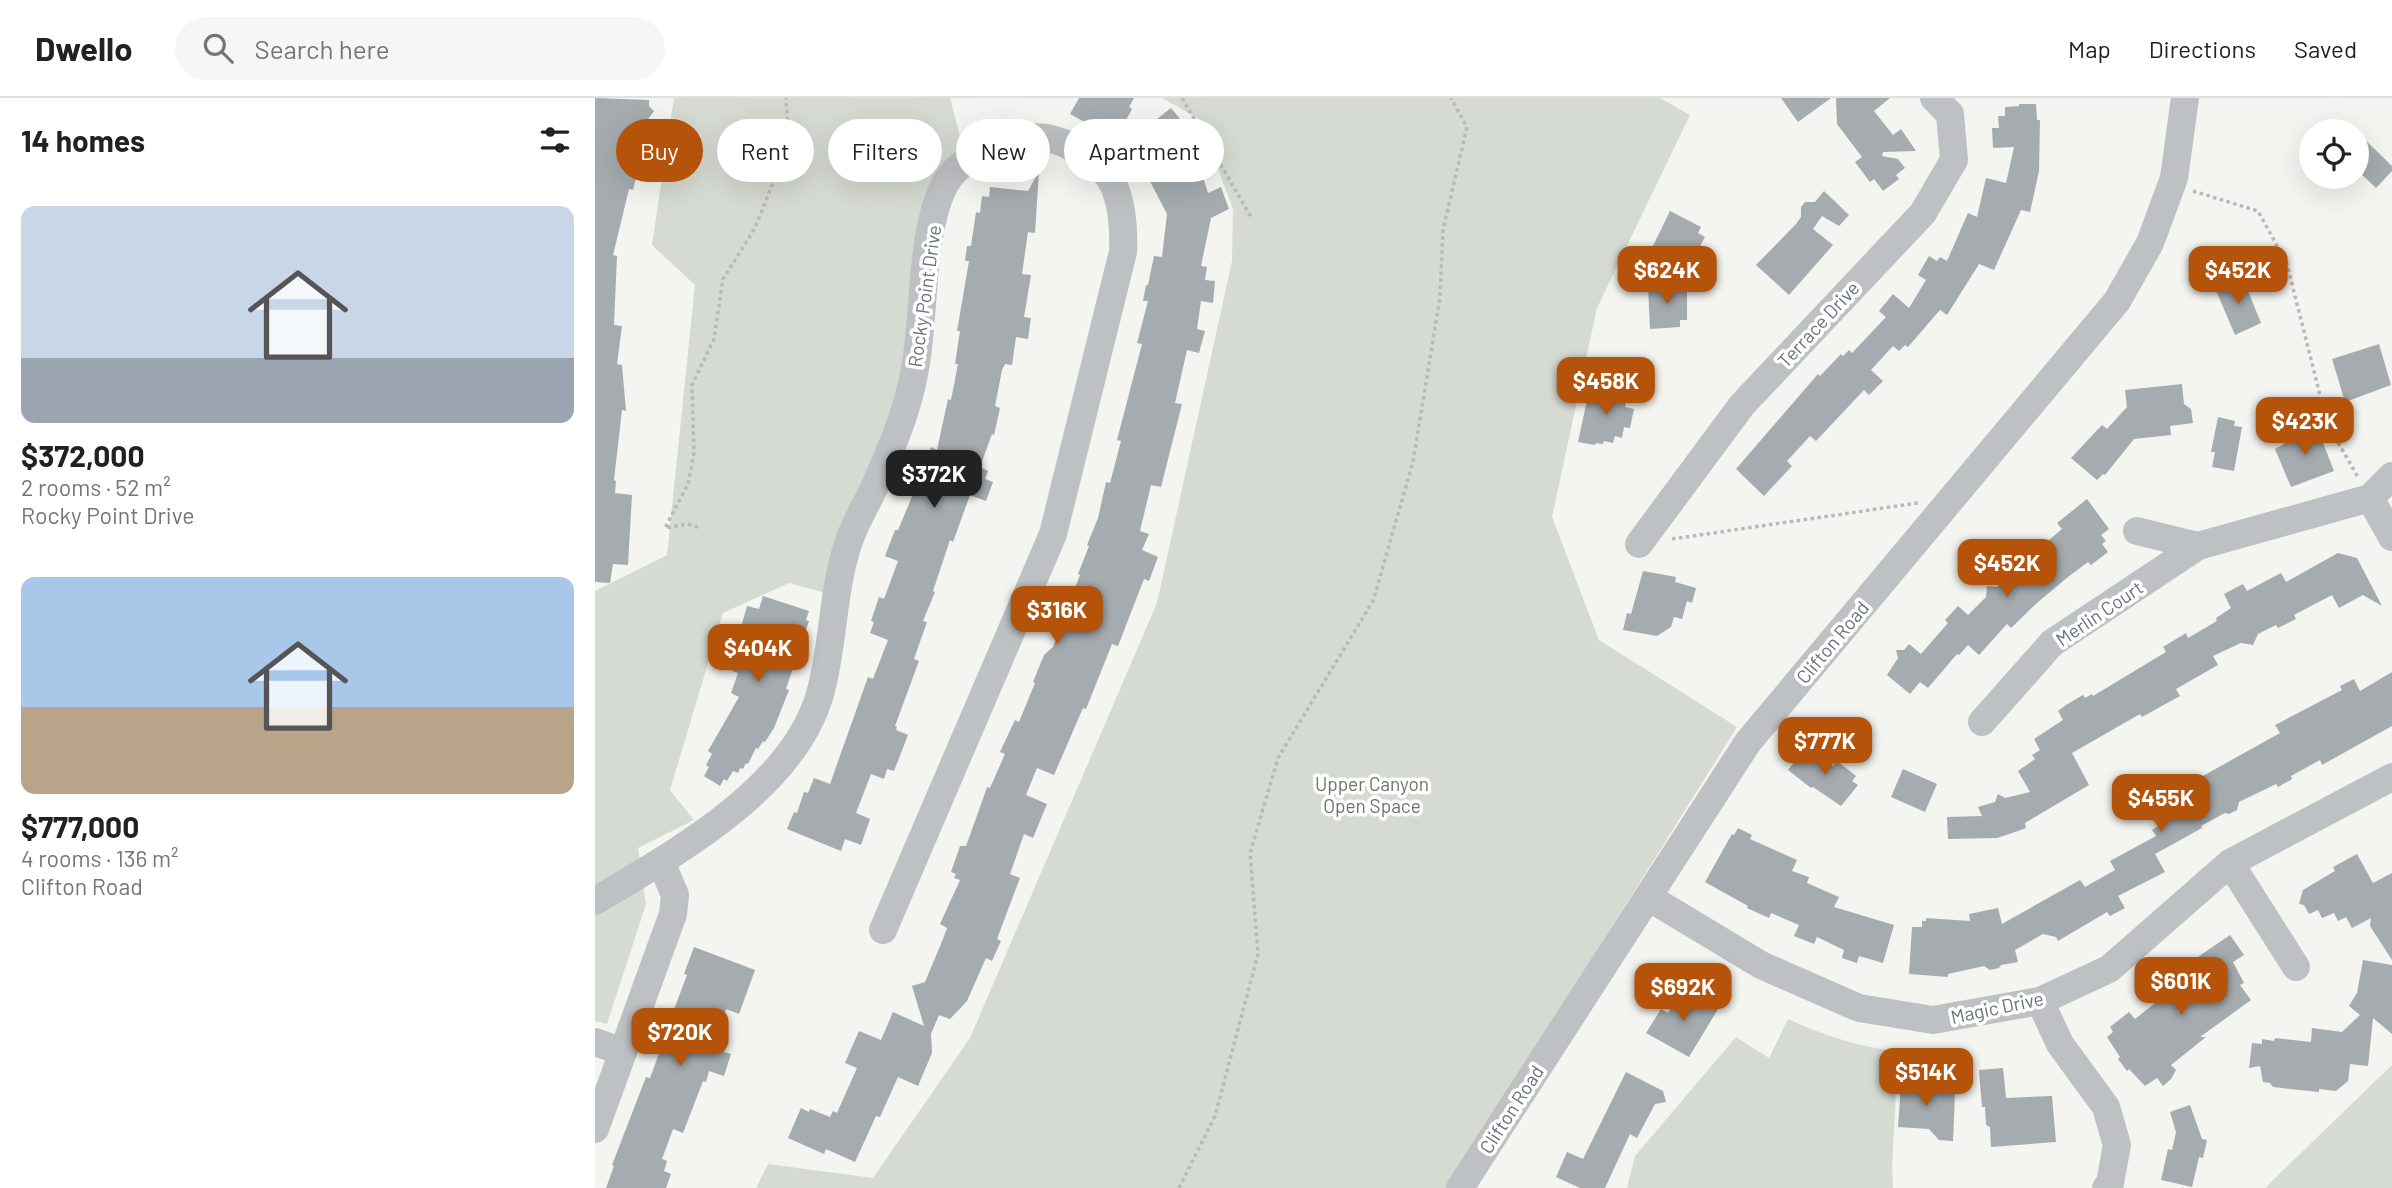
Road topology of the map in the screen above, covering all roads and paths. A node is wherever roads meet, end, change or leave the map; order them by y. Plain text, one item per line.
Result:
1 (786, 98) edge
2 (1182, 98) edge
3 (1451, 98) edge
4 (1934, 98) edge
5 (2185, 98) edge
6 (2171, 184) junction
7 (1251, 217) dead end
8 (2392, 476) edge
9 (1952, 498) junction
10 (2370, 498) junction
11 (698, 527) dead end
12 (2137, 531) dead end
13 (2392, 537) edge
14 (1639, 544) joint
15 (2198, 546) junction
16 (1982, 722) dead end
17 (2392, 776) edge
18 (661, 862) junction
19 (2230, 863) junction
20 (1648, 897) junction
21 (595, 901) edge
22 (883, 930) dead end
23 (2296, 967) dead end
24 (2040, 1001) junction
25 (595, 1042) edge
26 (623, 1052) junction
27 (595, 1129) edge
28 (1179, 1188) edge
29 (1460, 1188) edge
30 (2106, 1188) edge

1 - 11 path
2 - 7 path
3 - 28 path
4 - 14 street, Terrace Drive
5 - 6 street, Clifton Road
6 - 9 street, Clifton Road
6 - 10 path
8 - 10 street, Merlin Court
9 - 14 path
9 - 20 street, Clifton Road
10 - 13 street
10 - 15 street, Merlin Court
12 - 15 street, Merlin Court
15 - 16 street, Merlin Court
17 - 19 street, Magic Drive
18 - 21 street, Rocky Point Drive
18 - 22 street, Rocky Point Drive
18 - 26 street
19 - 23 street
19 - 24 street, Magic Drive
20 - 24 street, Magic Drive
20 - 29 street, Clifton Road
24 - 30 street
25 - 26 street
26 - 27 street

